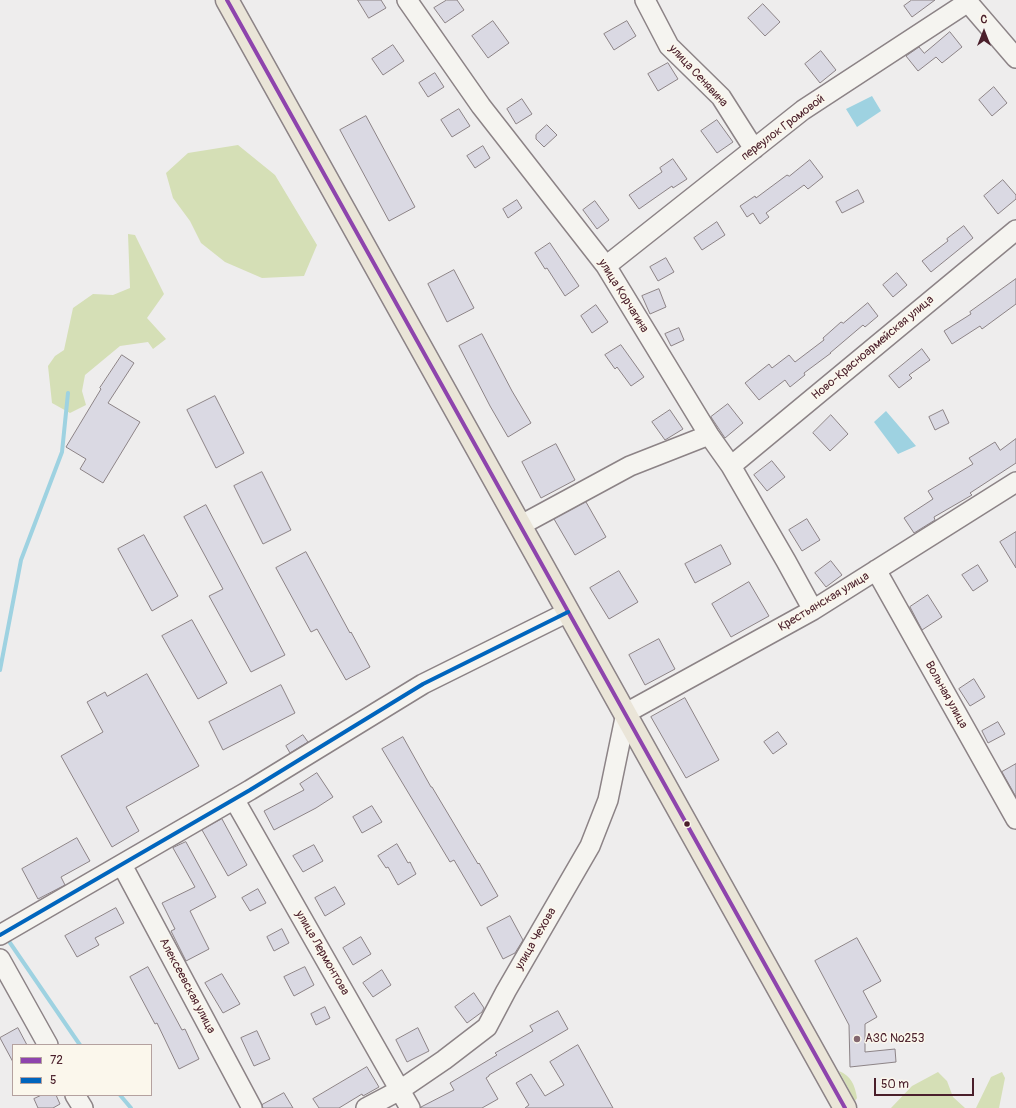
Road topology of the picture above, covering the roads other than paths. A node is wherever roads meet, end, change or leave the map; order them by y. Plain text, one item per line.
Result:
1 (227, 0) edge
2 (406, 0) edge
3 (645, 0) edge
4 (967, 1) edge
5 (1016, 58) edge
6 (754, 149) junction
7 (1016, 230) edge
8 (606, 266) junction
9 (709, 435) junction
10 (731, 466) junction
11 (1016, 482) edge
12 (521, 525) junction
13 (876, 570) junction
14 (813, 610) junction
15 (568, 612) junction
16 (626, 713) junction
17 (234, 799) junction
18 (1016, 819) edge
19 (122, 865) junction
20 (0, 935) edge
21 (0, 959) edge
22 (47, 1044) edge
23 (400, 1090) junction
24 (76, 1096) edge
25 (82, 1108) edge
26 (252, 1108) edge
27 (366, 1108) edge
28 (410, 1108) edge
29 (845, 1108) edge

1 - 12 main road
2 - 8 street, улица Корчагина
3 - 6 street, улица Сенявина
4 - 5 street
4 - 6 street, переулок Громовой
6 - 8 street, переулок Громовой
7 - 10 street, Ново-Красноармейская улица
8 - 9 street, улица Корчагина
9 - 10 street, улица Корчагина
9 - 12 street
10 - 14 street, улица Корчагина
11 - 13 street, Крестьянская улица
12 - 15 main road
13 - 14 street, Крестьянская улица
13 - 18 street, Вольная улица
14 - 16 street, Крестьянская улица
15 - 16 main road
15 - 17 street
16 - 23 street, улица Чехова
16 - 29 main road
17 - 19 street
17 - 23 street, улица Лермонтова
19 - 20 street
19 - 26 street, Алексеевская улица
21 - 22 street
23 - 27 street, улица Чехова
23 - 28 street, улица Лермонтова
24 - 25 street

